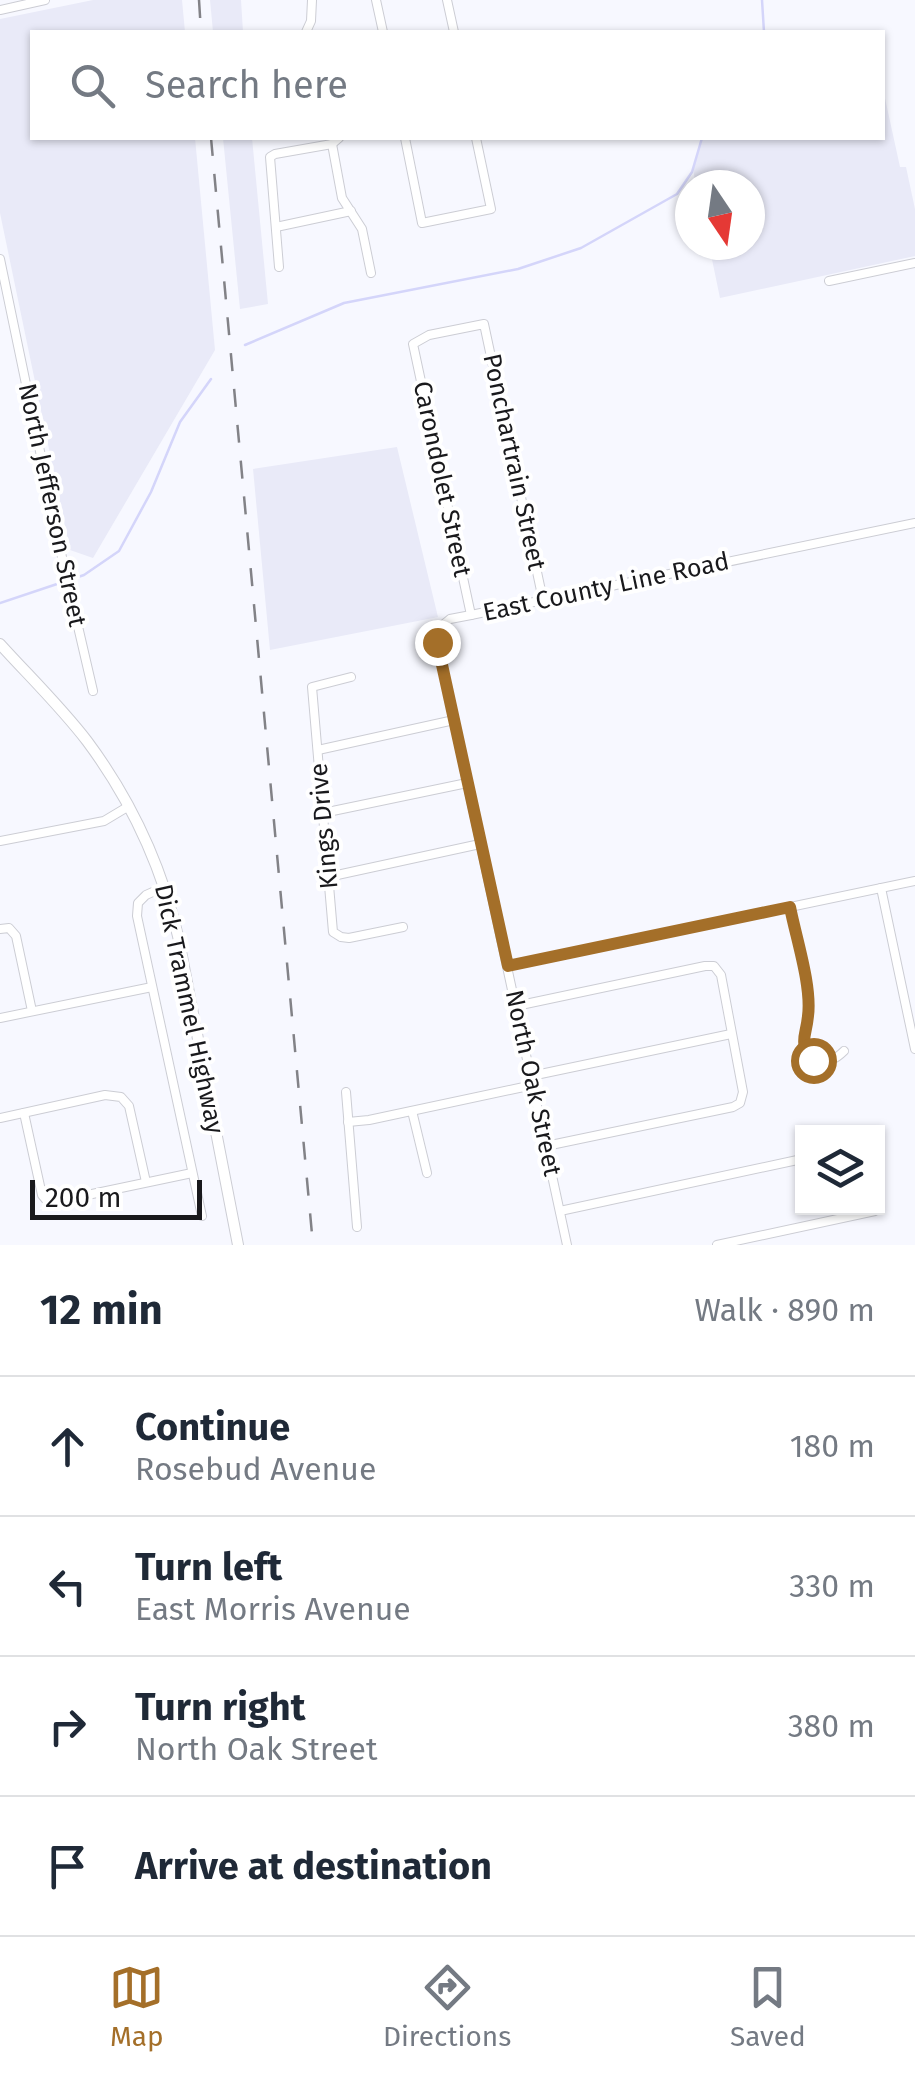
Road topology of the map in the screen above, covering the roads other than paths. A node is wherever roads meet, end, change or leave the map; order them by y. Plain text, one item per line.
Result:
1 (45, 0) edge
2 (312, 0) edge
3 (376, 0) edge
4 (447, 0) edge
5 (0, 10) edge
6 (307, 30) edge
7 (383, 30) edge
8 (454, 30) edge
9 (299, 140) edge
10 (405, 140) edge
11 (476, 140) edge
12 (335, 141) edge
13 (301, 148) junction
14 (350, 211) junction
15 (276, 228) junction
16 (0, 259) edge
17 (915, 263) edge
18 (279, 267) dead end
19 (371, 274) dead end
20 (829, 281) dead end
21 (484, 324) joint
22 (915, 523) edge
23 (543, 600) junction
24 (471, 615) junction
25 (440, 628) joint
26 (0, 644) edge
27 (350, 677) dead end
28 (92, 691) dead end
29 (454, 720) junction
30 (318, 750) junction
31 (468, 783) junction
32 (129, 806) junction
33 (323, 813) junction
34 (0, 841) edge
35 (480, 844) junction
36 (328, 877) junction
37 (915, 880) edge
38 (164, 887) junction
39 (881, 888) junction
40 (790, 907) junction
41 (403, 927) dead end
42 (0, 929) edge
43 (508, 966) junction
44 (152, 987) junction
45 (516, 1006) junction
46 (32, 1011) junction
47 (0, 1018) edge
48 (913, 1028) edge
49 (731, 1034) junction
50 (915, 1049) edge
51 (844, 1051) dead end
52 (532, 1080) junction
53 (346, 1092) dead end
54 (412, 1111) junction
55 (24, 1113) junction
56 (0, 1118) edge
57 (348, 1122) junction
58 (546, 1146) junction
59 (795, 1161) edge
60 (192, 1172) junction
61 (427, 1173) dead end
62 (146, 1182) junction
63 (560, 1211) junction
64 (852, 1215) edge
65 (202, 1216) dead end
66 (357, 1227) dead end
67 (238, 1245) edge
68 (567, 1245) edge
69 (717, 1245) edge

1 - 5 street
2 - 6 street
3 - 7 street
4 - 8 street
9 - 13 street
10 - 11 street
12 - 13 street
12 - 14 street
13 - 15 street
14 - 15 street
14 - 19 street
15 - 18 street
16 - 28 street, North Jefferson Street
17 - 20 street
21 - 23 street, Ponchartrain Street
21 - 24 street, Carondolet Street
22 - 23 street, East County Line Road
23 - 24 street, East County Line Road
24 - 25 street, East County Line Road
25 - 29 street, North Oak Street
26 - 32 main road, Dick Trammel Highway
27 - 30 street, Kings Drive
29 - 30 street
29 - 31 street, North Oak Street
30 - 33 street, Kings Drive
31 - 33 street
31 - 35 street, North Oak Street
32 - 34 street
32 - 38 main road, Dick Trammel Highway
33 - 36 street, Kings Drive
35 - 36 street
35 - 43 street, North Oak Street
36 - 41 street, Kings Drive
37 - 39 street
38 - 44 street
38 - 67 main road, Dick Trammel Highway
39 - 40 street
39 - 48 street
40 - 43 street
40 - 51 street
42 - 46 street
43 - 45 street, North Oak Street
44 - 46 street
44 - 60 street
45 - 49 street
45 - 52 street, North Oak Street
46 - 47 street
48 - 50 street
49 - 52 street
49 - 58 street
52 - 54 street
52 - 58 street, North Oak Street
53 - 57 street
54 - 57 street
54 - 61 street
55 - 56 street
55 - 62 street
55 - 62 street
57 - 66 street
58 - 63 street, North Oak Street
59 - 63 street
60 - 62 street
60 - 65 street
63 - 68 street, North Oak Street
64 - 69 street

